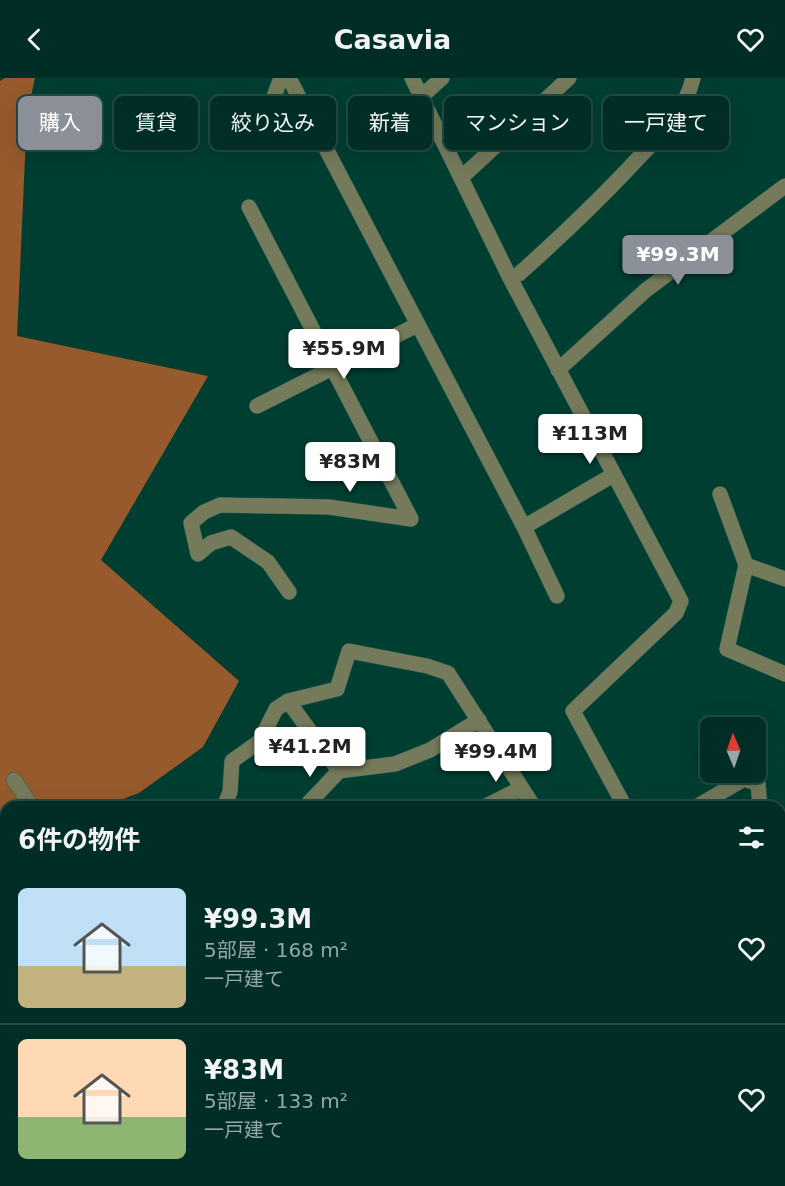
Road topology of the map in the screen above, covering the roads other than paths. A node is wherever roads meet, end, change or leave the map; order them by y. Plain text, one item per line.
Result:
1 (281, 78) edge
2 (289, 78) edge
3 (412, 78) edge
4 (442, 78) edge
5 (568, 78) edge
6 (693, 78) edge
7 (274, 96) edge
8 (421, 96) edge
9 (422, 96) edge
10 (432, 118) edge
11 (462, 177) junction
12 (785, 186) edge
13 (249, 207) dead end
14 (510, 278) junction
15 (417, 325) junction
16 (332, 367) junction
17 (558, 370) junction
18 (257, 406) dead end
19 (612, 475) junction
20 (720, 494) dead end
21 (524, 527) junction
22 (746, 565) junction
23 (785, 579) edge
24 (289, 592) dead end
25 (557, 596) dead end
26 (785, 674) edge
27 (288, 701) junction
28 (479, 720) junction
29 (339, 771) junction
30 (14, 780) dead end
31 (522, 788) junction
32 (29, 801) edge
33 (226, 801) edge
34 (312, 801) edge
35 (496, 801) edge
36 (530, 801) edge
37 (622, 801) edge
38 (706, 801) edge
39 (759, 801) edge

1 - 7 street
2 - 15 street
3 - 8 street
4 - 9 street
5 - 11 street
6 - 14 street
10 - 11 street
11 - 14 street
12 - 17 street
13 - 16 street
14 - 17 street
15 - 16 street
15 - 21 street
16 - 18 street
16 - 24 street
17 - 19 street
19 - 21 street
19 - 37 street
20 - 22 street
21 - 25 street
22 - 23 street
22 - 26 street
27 - 28 street
27 - 29 street
27 - 33 street
28 - 29 street
28 - 31 street
29 - 34 street
30 - 32 street
31 - 35 street
31 - 36 street
38 - 39 street

